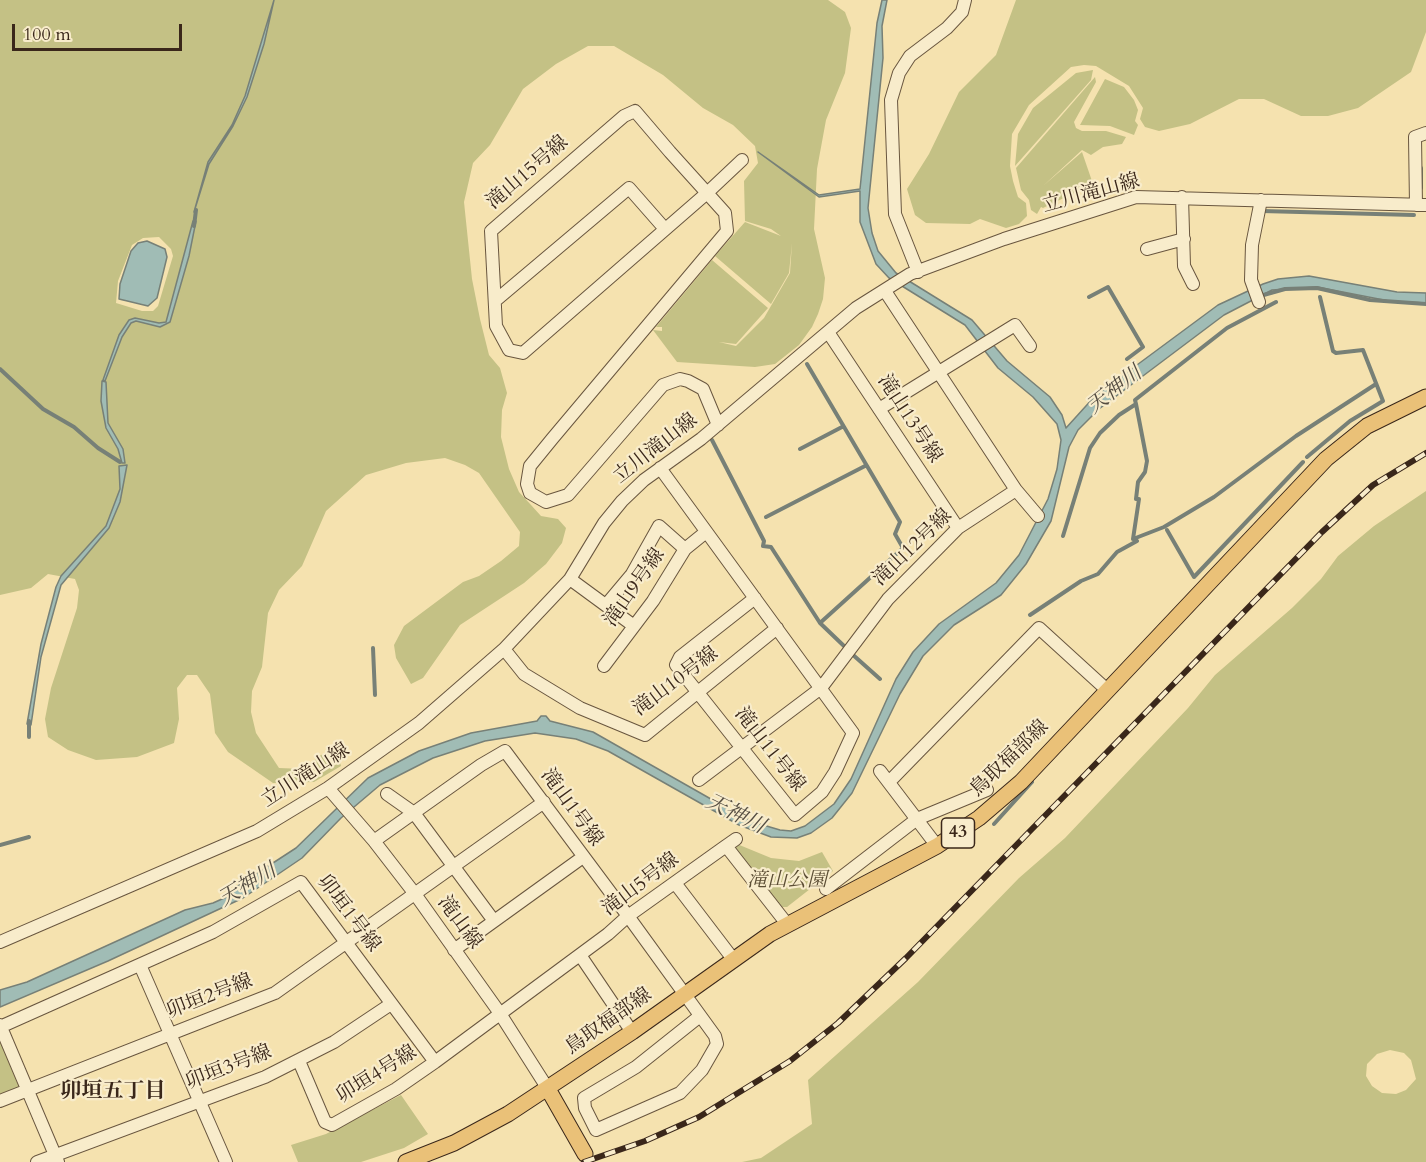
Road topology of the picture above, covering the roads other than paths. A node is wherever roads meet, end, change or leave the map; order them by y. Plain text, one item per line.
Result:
1 (965, 0) edge
2 (1426, 133) edge
3 (742, 160) dead end
4 (707, 193) junction
5 (1182, 197) junction
6 (1261, 200) junction
7 (1421, 205) edge
8 (665, 229) junction
9 (1184, 239) junction
10 (1147, 249) dead end
11 (914, 273) junction
12 (1193, 284) dead end
13 (889, 288) junction
14 (1258, 300) dead end
15 (495, 301) junction
16 (828, 332) junction
17 (1030, 346) dead end
18 (939, 370) junction
19 (1426, 397) edge
20 (879, 409) junction
21 (718, 425) junction
22 (660, 468) junction
23 (1016, 490) junction
24 (1038, 516) dead end
25 (958, 528) junction
26 (706, 532) junction
27 (685, 549) junction
28 (570, 579) junction
29 (755, 598) junction
30 (606, 605) junction
31 (633, 626) junction
32 (777, 628) junction
33 (504, 649) junction
34 (604, 666) dead end
35 (821, 688) junction
36 (1107, 690) junction
37 (698, 693) junction
38 (744, 748) junction
39 (880, 771) dead end
40 (699, 780) dead end
41 (889, 782) junction
42 (328, 788) junction
43 (987, 790) dead end
44 (387, 794) dead end
45 (544, 802) junction
46 (414, 813) junction
47 (917, 819) junction
48 (374, 841) junction
49 (937, 846) junction
50 (583, 857) junction
51 (454, 866) junction
52 (675, 883) junction
53 (826, 890) dead end
54 (415, 894) junction
55 (628, 916) junction
56 (494, 921) junction
57 (787, 924) junction
58 (0, 942) edge
59 (347, 943) junction
60 (454, 950) junction
61 (580, 955) junction
62 (734, 959) junction
63 (140, 965) junction
64 (685, 995) junction
65 (391, 1004) junction
66 (499, 1012) junction
67 (700, 1016) junction
68 (1, 1026) edge
69 (632, 1032) junction
70 (172, 1034) junction
71 (299, 1061) junction
72 (435, 1062) junction
73 (28, 1089) junction
74 (548, 1089) junction
75 (198, 1100) junction
76 (0, 1101) edge
77 (596, 1130) junction
78 (576, 1137) junction
79 (585, 1154) dead end
80 (57, 1158) edge
81 (37, 1162) edge
82 (225, 1162) edge
83 (406, 1162) edge

1 - 11 street
2 - 7 street
3 - 4 street, 滝山15号線
4 - 8 street, 滝山15号線
4 - 15 street, 滝山15号線
4 - 21 street, 滝山15号線
5 - 6 street, 立川滝山線
5 - 9 street
5 - 11 street, 立川滝山線
6 - 7 street, 立川滝山線
6 - 14 street
8 - 15 street
8 - 15 street, 滝山15号線
9 - 10 street
9 - 12 street
11 - 13 street, 立川滝山線
13 - 16 street, 立川滝山線
13 - 18 street
16 - 20 street, 滝山13号線
16 - 21 street, 立川滝山線
17 - 18 street
18 - 20 street
18 - 23 street
19 - 36 main road, 鳥取福部線 / 43
20 - 25 street, 滝山13号線
21 - 22 street, 立川滝山線
22 - 26 street, 滝山11号線
22 - 28 street, 立川滝山線
23 - 24 street
23 - 25 street, 滝山12号線
25 - 35 street, 滝山12号線
26 - 27 street
26 - 29 street, 滝山11号線
27 - 30 street, 滝山9号線
27 - 31 street, 滝山9号線
28 - 30 street
28 - 33 street, 立川滝山線
29 - 32 street, 滝山11号線
29 - 37 street, 滝山11号線
30 - 31 street
31 - 34 street, 滝山9号線
32 - 35 street, 滝山11号線
32 - 37 street, 滝山10号線
33 - 37 street, 滝山10号線
33 - 42 street, 立川滝山線
35 - 38 street, 滝山12号線
35 - 38 street, 滝山11号線
36 - 41 street
36 - 49 main road, 鳥取福部線 / 43
37 - 38 street, 滝山11号線
38 - 40 street, 滝山12号線
39 - 41 street
41 - 47 street
42 - 48 street, 滝山線
42 - 58 street, 立川滝山線
43 - 47 street
44 - 46 street
45 - 46 street, 滝山1号線
45 - 50 street, 滝山1号線
45 - 51 street, 卯垣2号線
46 - 48 street, 滝山1号線
46 - 51 street
47 - 49 street
47 - 53 street
48 - 54 street, 滝山線
49 - 57 main road, 鳥取福部線 / 43
50 - 55 street, 滝山1号線
50 - 56 street
51 - 54 street, 卯垣2号線
51 - 56 street
52 - 55 street, 滝山5号線
52 - 57 street, 滝山5号線
52 - 62 street
54 - 59 street, 卯垣2号線
54 - 60 street, 滝山線
55 - 61 street, 滝山5号線
55 - 64 street, 滝山1号線
56 - 60 street
57 - 62 main road, 鳥取福部線 / 43
59 - 63 street, 卯垣1号線
59 - 65 street, 卯垣1号線
59 - 70 street, 卯垣2号線
60 - 66 street, 滝山線
61 - 66 street, 滝山5号線
61 - 69 street
62 - 64 main road, 鳥取福部線 / 43
63 - 68 street, 卯垣1号線
63 - 70 street
64 - 67 street, 滝山1号線
64 - 69 main road, 鳥取福部線 / 43
65 - 71 street, 卯垣3号線
65 - 72 street, 卯垣1号線
66 - 72 street, 卯垣4号線
66 - 74 street, 滝山線
67 - 77 street
67 - 77 street, 滝山1号線
68 - 73 street
69 - 74 main road, 鳥取福部線 / 43
70 - 73 street, 卯垣2号線
70 - 75 street
71 - 72 street, 卯垣4号線
71 - 75 street, 卯垣3号線
73 - 76 street, 卯垣2号線
73 - 80 street
74 - 78 main road
74 - 83 main road, 鳥取福部線 / 43
75 - 80 street, 卯垣3号線
75 - 82 street
77 - 78 street
78 - 79 main road
80 - 81 street, 卯垣3号線

